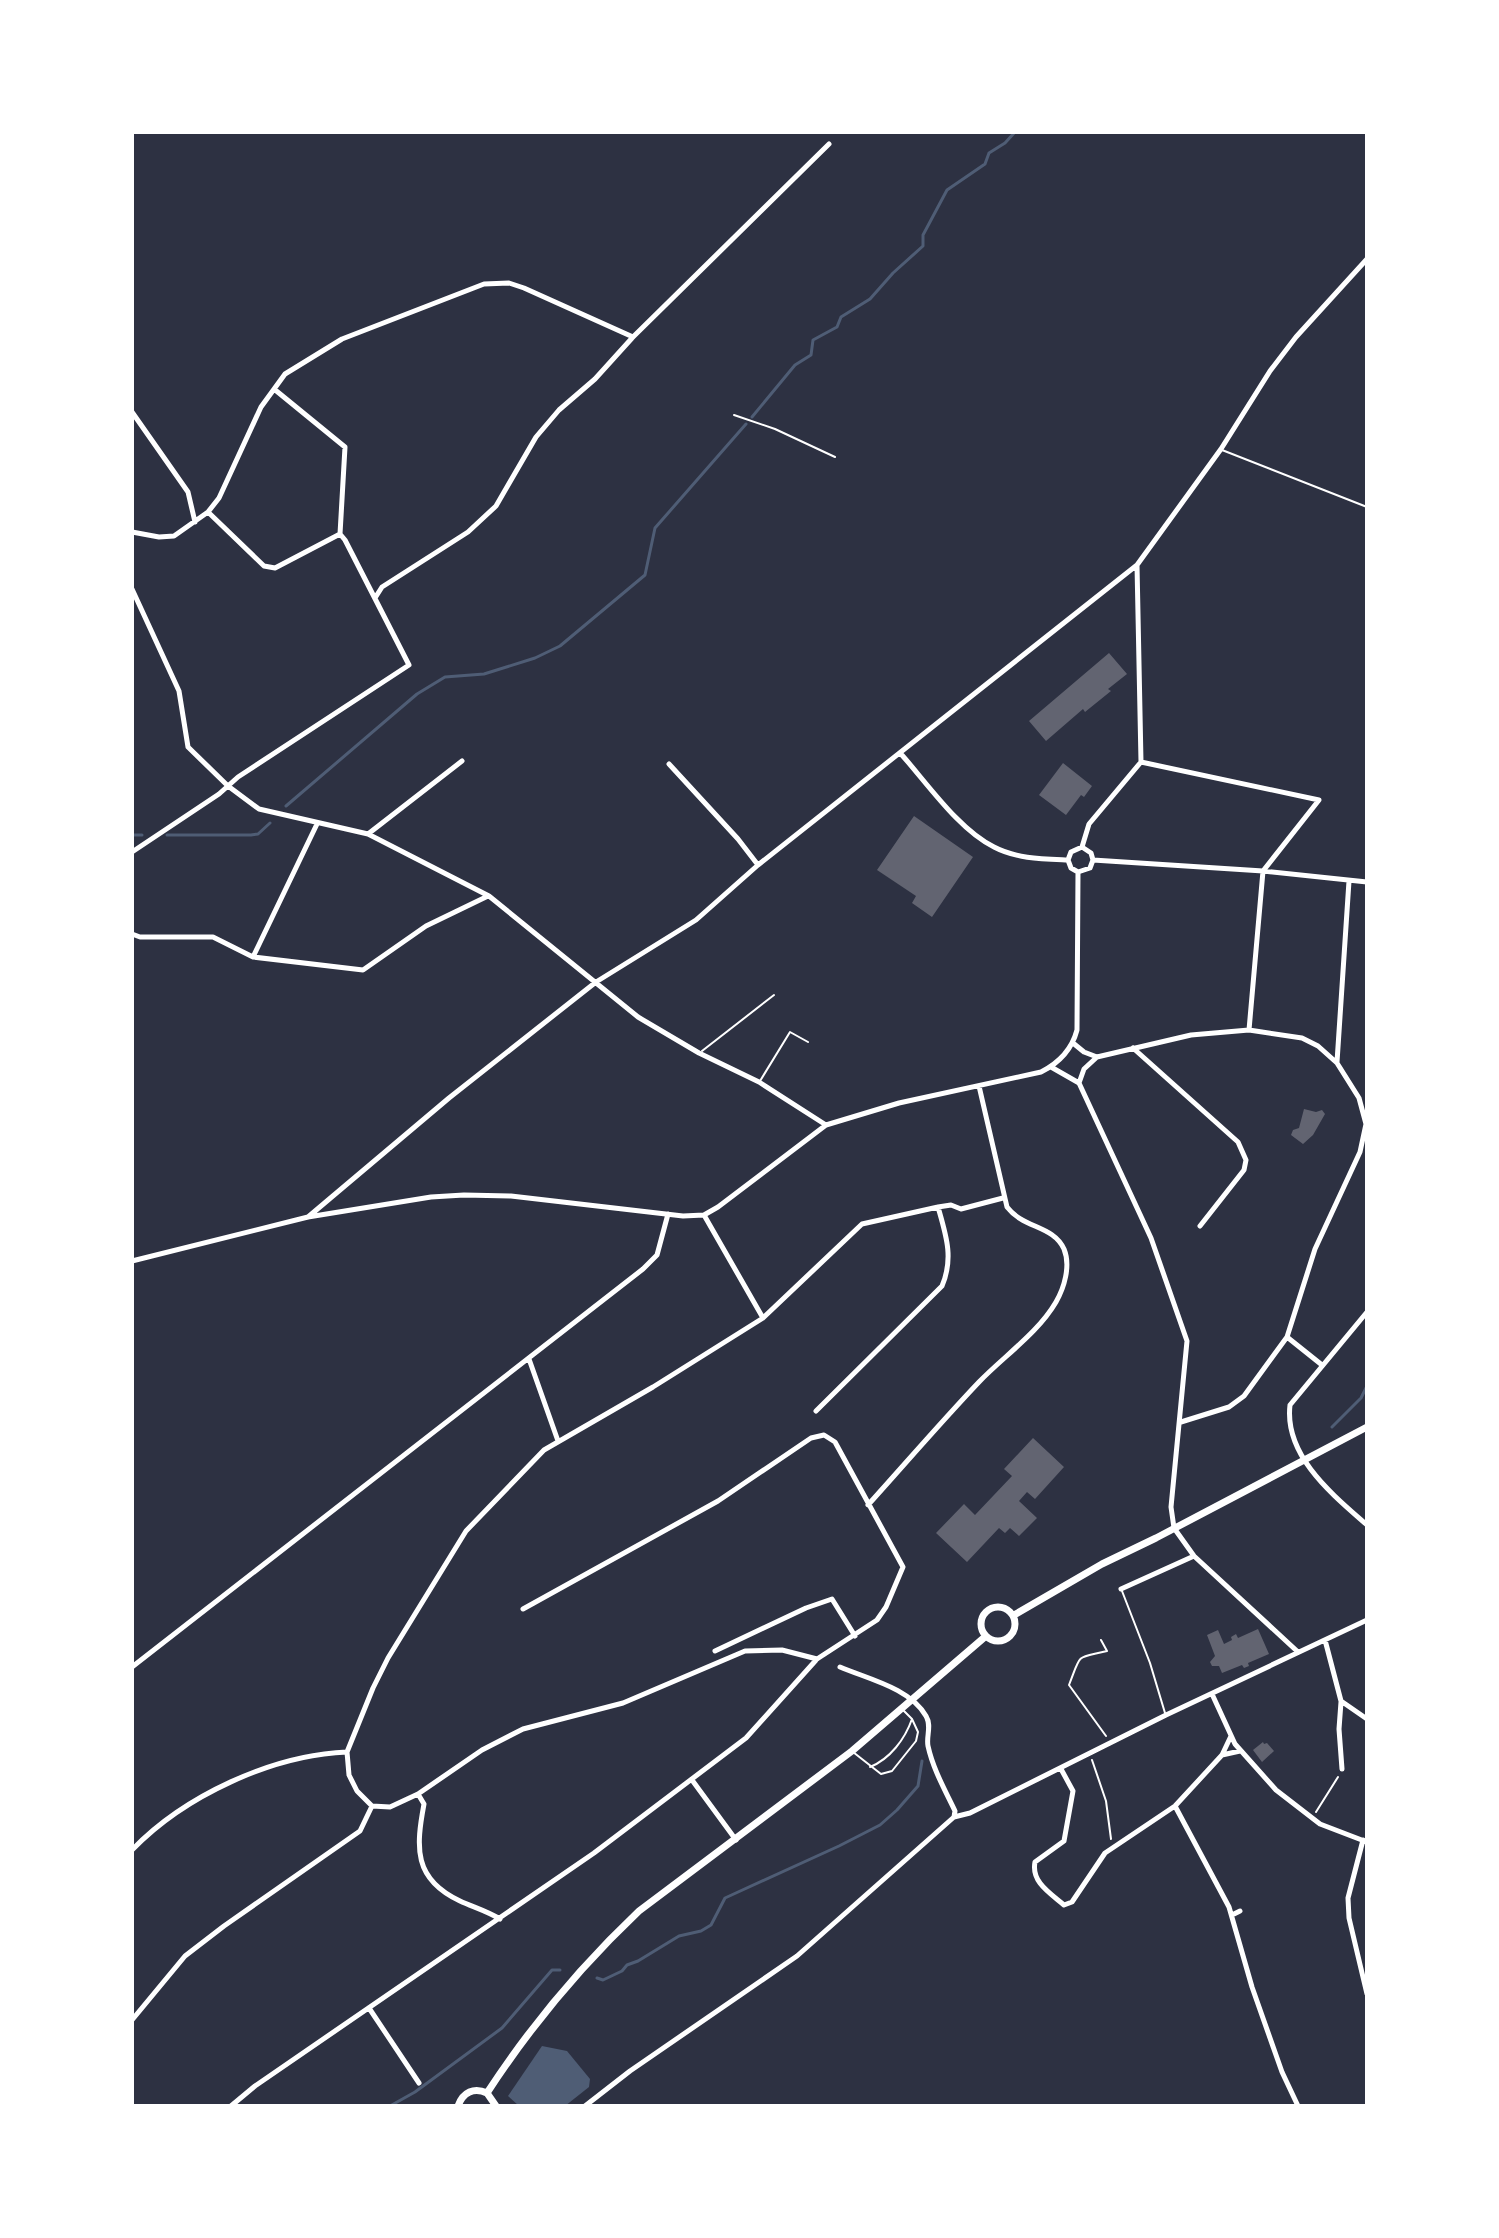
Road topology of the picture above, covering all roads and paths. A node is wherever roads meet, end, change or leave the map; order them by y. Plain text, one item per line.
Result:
1 (829, 144) dead end
2 (1367, 259) edge
3 (633, 337) junction
4 (274, 389) junction
5 (132, 412) edge
6 (734, 415) dead end
7 (1221, 449) junction
8 (835, 457) dead end
9 (1367, 507) edge
10 (208, 512) junction
11 (195, 522) junction
12 (132, 532) edge
13 (340, 534) junction
14 (1137, 565) junction
15 (132, 589) edge
16 (375, 598) junction
17 (901, 754) junction
18 (462, 761) dead end
19 (1141, 762) junction
20 (669, 764) dead end
21 (228, 786) junction
22 (317, 824) junction
23 (368, 834) junction
24 (1082, 847) junction
25 (132, 852) edge
26 (1068, 860) junction
27 (1093, 860) junction
28 (758, 865) junction
29 (1263, 871) junction
30 (1078, 872) junction
31 (1349, 881) junction
32 (1367, 882) edge
33 (489, 896) junction
34 (132, 934) edge
35 (253, 957) junction
36 (596, 982) junction
37 (774, 995) dead end
38 (1249, 1030) junction
39 (808, 1042) dead end
40 (1073, 1043) junction
41 (1132, 1048) junction
42 (699, 1053) junction
43 (1097, 1057) junction
44 (1337, 1063) junction
45 (1051, 1067) junction
46 (759, 1082) junction
47 (1079, 1083) junction
48 (979, 1086) junction
49 (826, 1125) junction
50 (1367, 1146) edge
51 (1360, 1152) junction
52 (1003, 1198) junction
53 (938, 1207) junction
54 (668, 1214) junction
55 (704, 1215) junction
56 (308, 1217) junction
57 (1200, 1226) dead end
58 (132, 1261) edge
59 (1367, 1312) edge
60 (763, 1318) junction
61 (1287, 1337) junction
62 (529, 1359) junction
63 (1322, 1365) junction
64 (816, 1411) dead end
65 (1181, 1422) junction
66 (1367, 1427) edge
67 (558, 1441) junction
68 (1304, 1459) junction
69 (868, 1505) junction
70 (1367, 1525) edge
71 (1174, 1528) junction
72 (1194, 1556) junction
73 (1121, 1589) joint
74 (523, 1609) dead end
75 (1014, 1615) junction
76 (1367, 1620) edge
77 (855, 1636) junction
78 (986, 1636) junction
79 (1101, 1640) dead end
80 (1325, 1640) junction
81 (715, 1651) dead end
82 (1298, 1652) junction
83 (817, 1659) junction
84 (132, 1667) edge
85 (840, 1667) dead end
86 (1212, 1694) junction
87 (913, 1700) junction
88 (1341, 1701) junction
89 (1367, 1706) edge
90 (902, 1710) junction
91 (1166, 1715) junction
92 (1364, 1718) edge
93 (912, 1719) junction
94 (1231, 1736) junction
95 (1112, 1744) junction
96 (852, 1751) junction
97 (1240, 1751) junction
98 (347, 1752) junction
99 (1089, 1754) junction
100 (1222, 1755) junction
101 (869, 1767) junction
102 (1061, 1769) junction
103 (1342, 1769) joint
104 (692, 1780) junction
105 (418, 1794) junction
106 (372, 1806) junction
107 (1175, 1806) junction
108 (954, 1817) junction
109 (1312, 1819) junction
110 (736, 1840) junction
111 (1365, 1841) edge
112 (1112, 1848) junction
113 (132, 1850) edge
114 (1240, 1911) dead end
115 (1232, 1915) junction
116 (500, 1919) junction
117 (1367, 1994) edge
118 (369, 2008) junction
119 (132, 2020) edge
120 (419, 2083) dead end
121 (487, 2093) junction
122 (231, 2106) edge
123 (458, 2106) edge
124 (496, 2106) edge
125 (585, 2106) edge
126 (1298, 2106) edge

1 - 3 street
2 - 7 street
3 - 4 street
3 - 16 street
4 - 10 street
4 - 13 street
5 - 11 street
6 - 8 path
7 - 9 lane
7 - 14 street
10 - 11 street
10 - 13 street
11 - 12 street
13 - 16 street
14 - 17 street
14 - 19 street
15 - 21 street
16 - 21 street
17 - 26 street
17 - 28 street
18 - 23 street
19 - 24 street
19 - 29 street
20 - 28 street
21 - 22 street
21 - 25 street
22 - 23 street
22 - 35 street
23 - 33 street
24 - 26 street
24 - 27 street
26 - 30 street
27 - 29 street
27 - 30 street
28 - 36 street
29 - 31 street
29 - 38 street
30 - 40 street
31 - 32 street
31 - 44 street
33 - 35 street
33 - 36 street
34 - 35 street
36 - 42 street
36 - 56 street
37 - 42 lane
38 - 41 street
38 - 44 street
39 - 46 lane
40 - 43 street
40 - 45 street
41 - 43 street
41 - 57 street
42 - 46 street
43 - 47 street
44 - 51 street
45 - 47 street
45 - 48 street
46 - 49 street
47 - 65 street
48 - 49 street
48 - 52 street
49 - 55 street
50 - 51 street
51 - 61 street
52 - 53 street
52 - 69 street
53 - 60 street
53 - 64 street
54 - 55 street
54 - 56 street
54 - 62 street
55 - 60 street
56 - 58 street
59 - 63 street
60 - 67 street
61 - 63 street
61 - 65 street
62 - 67 street
62 - 84 street
63 - 68 street
65 - 71 street
66 - 68 main road
67 - 98 street
68 - 70 street
68 - 71 main road
69 - 74 street
69 - 77 street
71 - 72 street
71 - 75 main road
72 - 73 street
72 - 82 street
73 - 91 lane
75 - 78 main road
75 - 78 main road
76 - 80 street
77 - 81 street
77 - 83 street
78 - 87 main road
79 - 95 path
80 - 82 street
80 - 88 street
82 - 86 street
83 - 104 street
83 - 105 street
85 - 87 street
86 - 91 street
86 - 94 street
87 - 90 main road
87 - 108 street
88 - 92 street
88 - 103 street
89 - 92 street
90 - 93 lane
90 - 96 main road
91 - 95 street
93 - 101 lane
93 - 101 lane
94 - 97 street
94 - 100 street
95 - 99 street
96 - 101 lane
96 - 110 main road
97 - 100 street
97 - 109 street
98 - 106 street
98 - 113 street
99 - 102 street
99 - 112 path
100 - 107 street
102 - 108 street
102 - 112 street
103 - 109 path
104 - 110 street
104 - 116 street
105 - 106 street
105 - 116 street
106 - 119 street
107 - 112 street
107 - 115 street
108 - 125 street
109 - 111 street
110 - 121 main road
111 - 117 street
114 - 115 street
115 - 126 street
116 - 118 street
118 - 120 street
118 - 122 street
121 - 123 main road
121 - 124 main road

